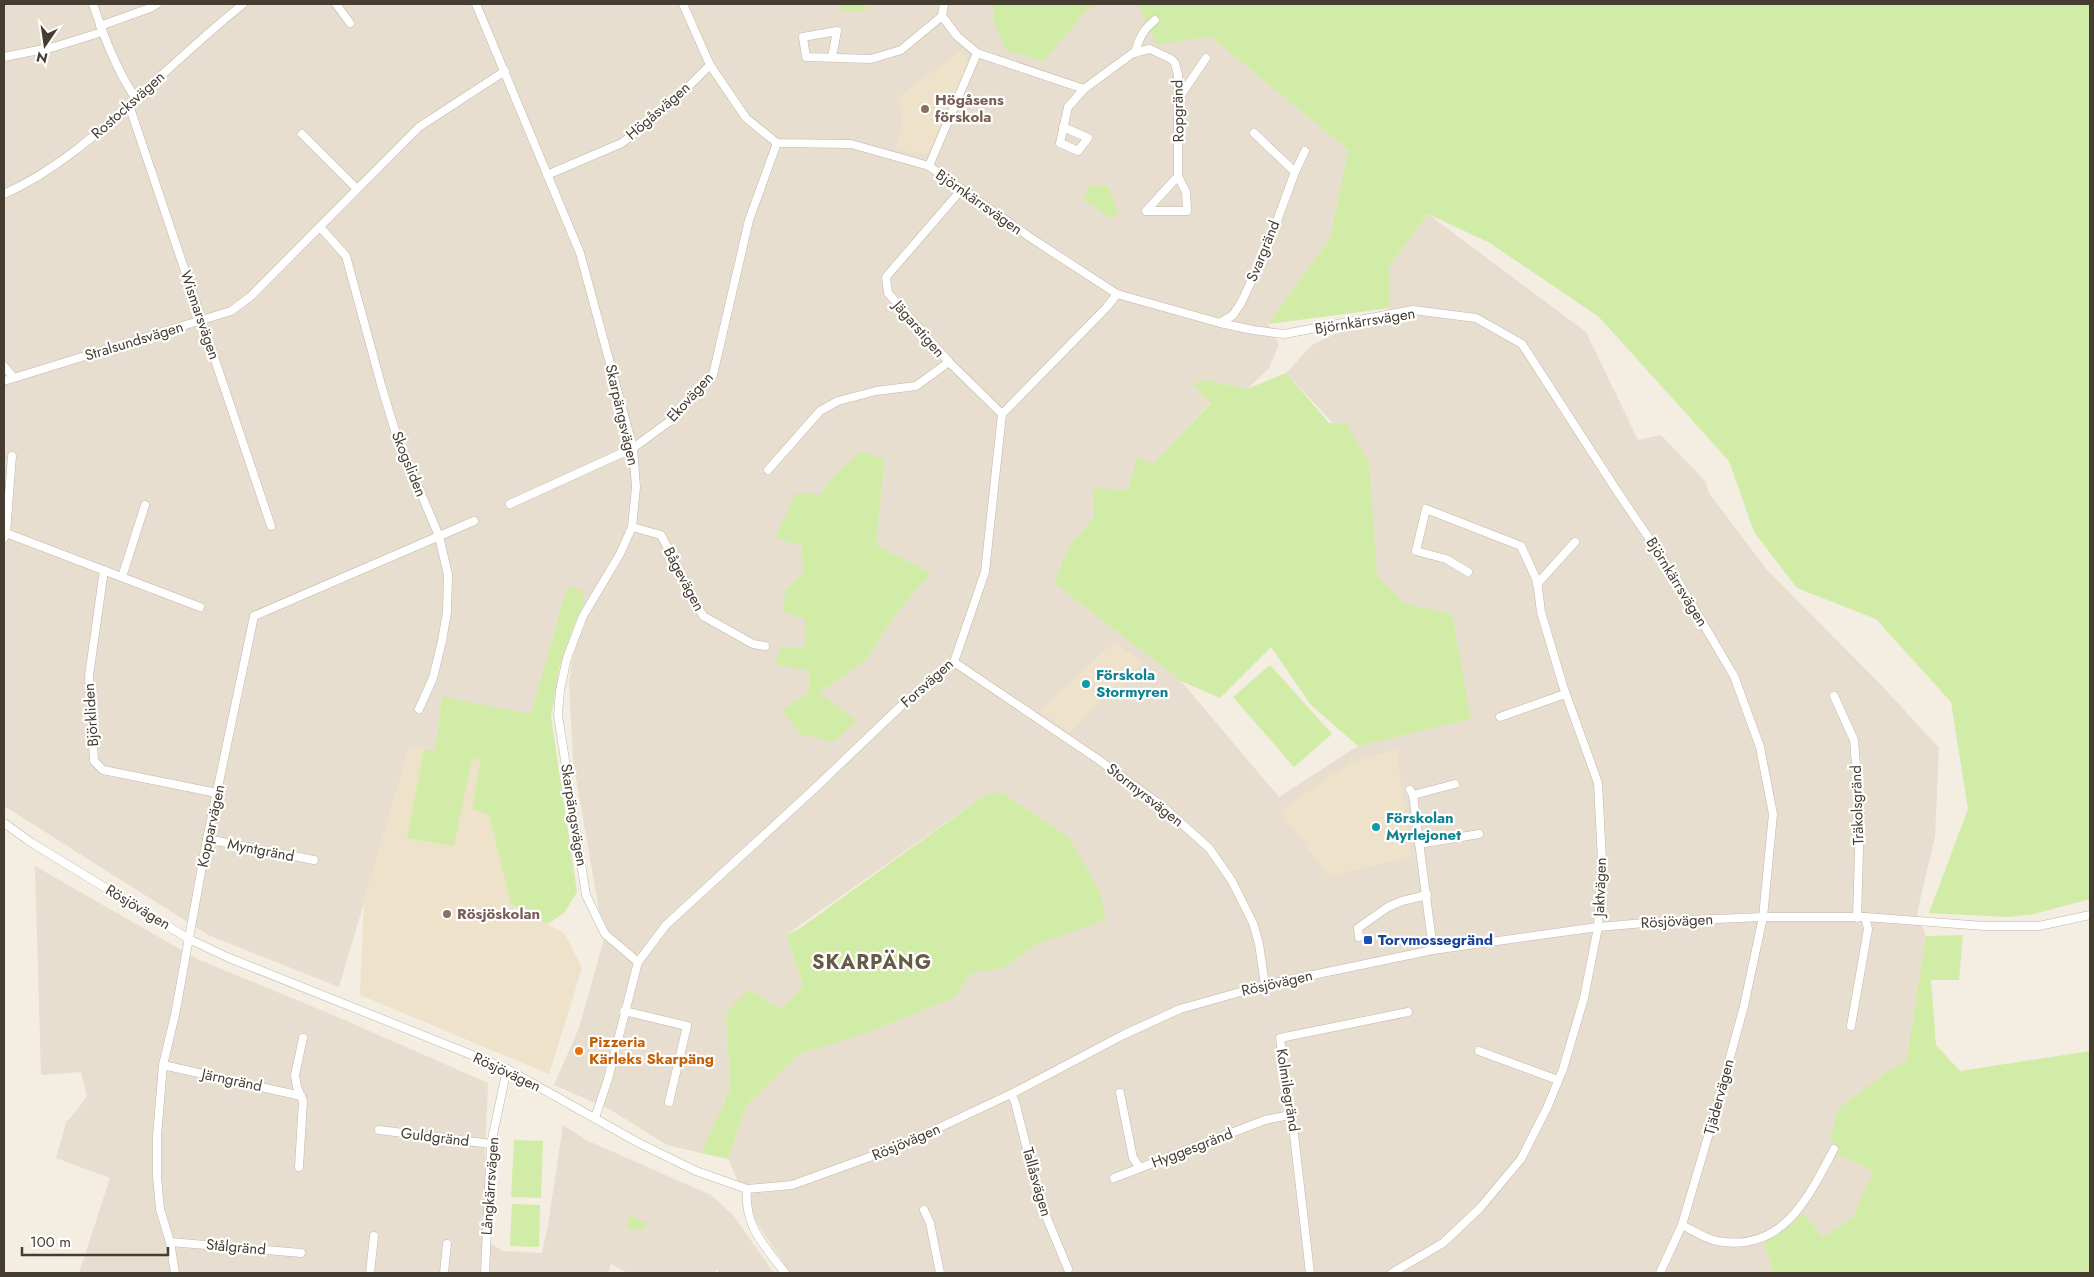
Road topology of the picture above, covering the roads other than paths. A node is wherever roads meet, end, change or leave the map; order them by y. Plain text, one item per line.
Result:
1 (93, 4) edge
2 (157, 4) edge
3 (243, 4) edge
4 (336, 4) edge
5 (476, 4) edge
6 (683, 4) edge
7 (944, 4) edge
8 (942, 16) junction
9 (1155, 20) dead end
10 (350, 22) dead end
11 (101, 29) junction
12 (977, 53) junction
13 (1136, 53) junction
14 (4, 56) edge
15 (832, 57) junction
16 (1206, 58) dead end
17 (710, 65) junction
18 (505, 71) junction
19 (1084, 90) junction
20 (1179, 98) junction
21 (136, 99) junction
22 (129, 105) junction
23 (1064, 127) dead end
24 (1254, 133) dead end
25 (302, 134) dead end
26 (777, 143) junction
27 (1305, 151) dead end
28 (929, 166) junction
29 (1295, 172) junction
30 (547, 174) junction
31 (1178, 176) junction
32 (357, 189) junction
33 (962, 189) junction
34 (4, 194) edge
35 (320, 227) junction
36 (1117, 294) junction
37 (201, 321) junction
38 (1220, 323) junction
39 (948, 362) junction
40 (4, 366) edge
41 (13, 377) junction
42 (4, 381) edge
43 (1002, 414) junction
44 (633, 448) junction
45 (12, 456) dead end
46 (768, 470) dead end
47 (145, 504) dead end
48 (510, 504) dead end
49 (474, 521) dead end
50 (271, 526) dead end
51 (632, 527) junction
52 (5, 536) edge
53 (439, 536) junction
54 (1575, 542) dead end
55 (104, 570) junction
56 (1468, 572) dead end
57 (122, 577) junction
58 (1537, 584) junction
59 (200, 607) dead end
60 (764, 646) dead end
61 (954, 662) junction
62 (1565, 694) junction
63 (1834, 696) dead end
64 (419, 709) dead end
65 (1500, 717) dead end
66 (1455, 784) dead end
67 (217, 794) junction
68 (4, 823) edge
69 (1479, 834) dead end
70 (208, 840) junction
71 (1419, 844) junction
72 (314, 860) dead end
73 (1427, 895) junction
74 (2090, 915) edge
75 (1763, 917) junction
76 (1861, 918) junction
77 (1598, 927) junction
78 (1359, 937) dead end
79 (189, 939) junction
80 (1433, 950) junction
81 (638, 962) junction
82 (1266, 985) junction
83 (624, 1012) junction
84 (1408, 1012) dead end
85 (1851, 1026) dead end
86 (303, 1038) dead end
87 (1479, 1050) dead end
88 (163, 1065) junction
89 (508, 1069) junction
90 (1558, 1080) junction
91 (1120, 1093) dead end
92 (1011, 1094) junction
93 (301, 1096) junction
94 (669, 1102) dead end
95 (1290, 1115) junction
96 (595, 1118) junction
97 (380, 1130) dead end
98 (491, 1144) junction
99 (1834, 1149) dead end
100 (299, 1167) dead end
101 (1140, 1168) junction
102 (1114, 1178) dead end
103 (747, 1189) junction
104 (924, 1210) dead end
105 (1682, 1225) junction
106 (374, 1236) dead end
107 (170, 1242) junction
108 (446, 1244) dead end
109 (301, 1253) dead end
110 (1068, 1269) dead end
111 (174, 1273) edge
112 (370, 1273) edge
113 (444, 1273) edge
114 (485, 1273) edge
115 (785, 1273) edge
116 (940, 1273) edge
117 (1310, 1273) edge
118 (1392, 1273) edge
119 (1660, 1273) edge

1 - 11 street
2 - 11 street
3 - 21 street, Rostocksvägen
4 - 10 street
5 - 18 street, Skarpängsvägen
6 - 17 street
7 - 8 street
8 - 12 street
8 - 15 street
9 - 13 street
11 - 14 street
11 - 21 street
12 - 19 street
12 - 28 street
13 - 19 street
13 - 20 street, Ropgränd
15 - 15 street
16 - 20 street
17 - 26 street
17 - 30 street, Högåsvägen
18 - 30 street, Skarpängsvägen
18 - 32 street, Stralsundsvägen
19 - 23 street
20 - 31 street, Ropgränd
21 - 22 street, Rostocksvägen
22 - 34 street, Rostocksvägen
22 - 37 street, Wismarsvägen
24 - 29 street
25 - 32 street
26 - 28 street, Björnkärrsvägen
26 - 44 street, Ekovägen
27 - 29 street, Svargränd
28 - 33 street, Björnkärrsvägen
29 - 38 street, Svargränd
30 - 44 street, Skarpängsvägen
31 - 31 street, Ropgränd
32 - 35 street, Stralsundsvägen
33 - 36 street, Björnkärrsvägen
33 - 39 street, Jägarstigen
35 - 37 street, Stralsundsvägen
35 - 53 street, Skogsliden
36 - 38 street, Björnkärrsvägen
36 - 43 street
37 - 41 street, Stralsundsvägen
37 - 50 street, Wismarsvägen
38 - 75 street, Björnkärrsvägen
39 - 43 street, Jägarstigen
39 - 46 street
40 - 41 street
41 - 42 street, Stralsundsvägen
43 - 61 street, Forsvägen
44 - 48 street, Ekovägen
44 - 51 street, Skarpängsvägen
45 - 52 street
47 - 57 street
49 - 53 street, Kopparvägen
51 - 60 street, Bågevägen
51 - 81 street, Skarpängsvägen
52 - 55 street
53 - 64 street, Skogsliden
53 - 67 street, Kopparvägen
54 - 58 street
55 - 57 street
55 - 67 street, Björkliden
56 - 58 street, Jaktvägen
57 - 59 street
58 - 62 street, Jaktvägen
61 - 81 street, Forsvägen
61 - 82 street, Stormyrsvägen
62 - 65 street
62 - 77 street, Jaktvägen
63 - 76 street, Träkolsgränd
66 - 71 street
67 - 70 street, Kopparvägen
68 - 79 street, Rösjövägen
69 - 71 street
70 - 72 street, Myntgränd
70 - 79 street, Kopparvägen
71 - 73 street
73 - 78 street
73 - 80 street
74 - 76 street, Rösjövägen
75 - 76 street, Rösjövägen
75 - 77 street, Rösjövägen
75 - 105 street, Tjädervägen
76 - 85 street
77 - 80 street, Rösjövägen
77 - 90 street, Jaktvägen
79 - 88 street, Kopparvägen
79 - 89 street, Rösjövägen
80 - 82 street, Rösjövägen
81 - 83 street, Forsvägen
82 - 92 street, Rösjövägen
83 - 94 street
83 - 96 street, Forsvägen
84 - 95 street, Kolmilegränd
86 - 93 street
87 - 90 street
88 - 93 street, Järngränd
88 - 107 street, Kopparvägen
89 - 96 street, Rösjövägen
89 - 98 street, Långkärrsvägen
90 - 118 street, Jaktvägen
91 - 101 street, Hyggesgränd
92 - 103 street, Rösjövägen
92 - 110 street, Tallåsvägen
93 - 100 street
95 - 101 street, Hyggesgränd
95 - 117 street, Kolmilegränd
96 - 103 street, Rösjövägen
97 - 98 street, Guldgränd
98 - 114 street, Långkärrsvägen
99 - 105 street
101 - 102 street
103 - 115 street
104 - 116 street
105 - 119 street, Tjädervägen
106 - 112 street
107 - 109 street, Stålgränd
107 - 111 street, Kopparvägen
108 - 113 street

